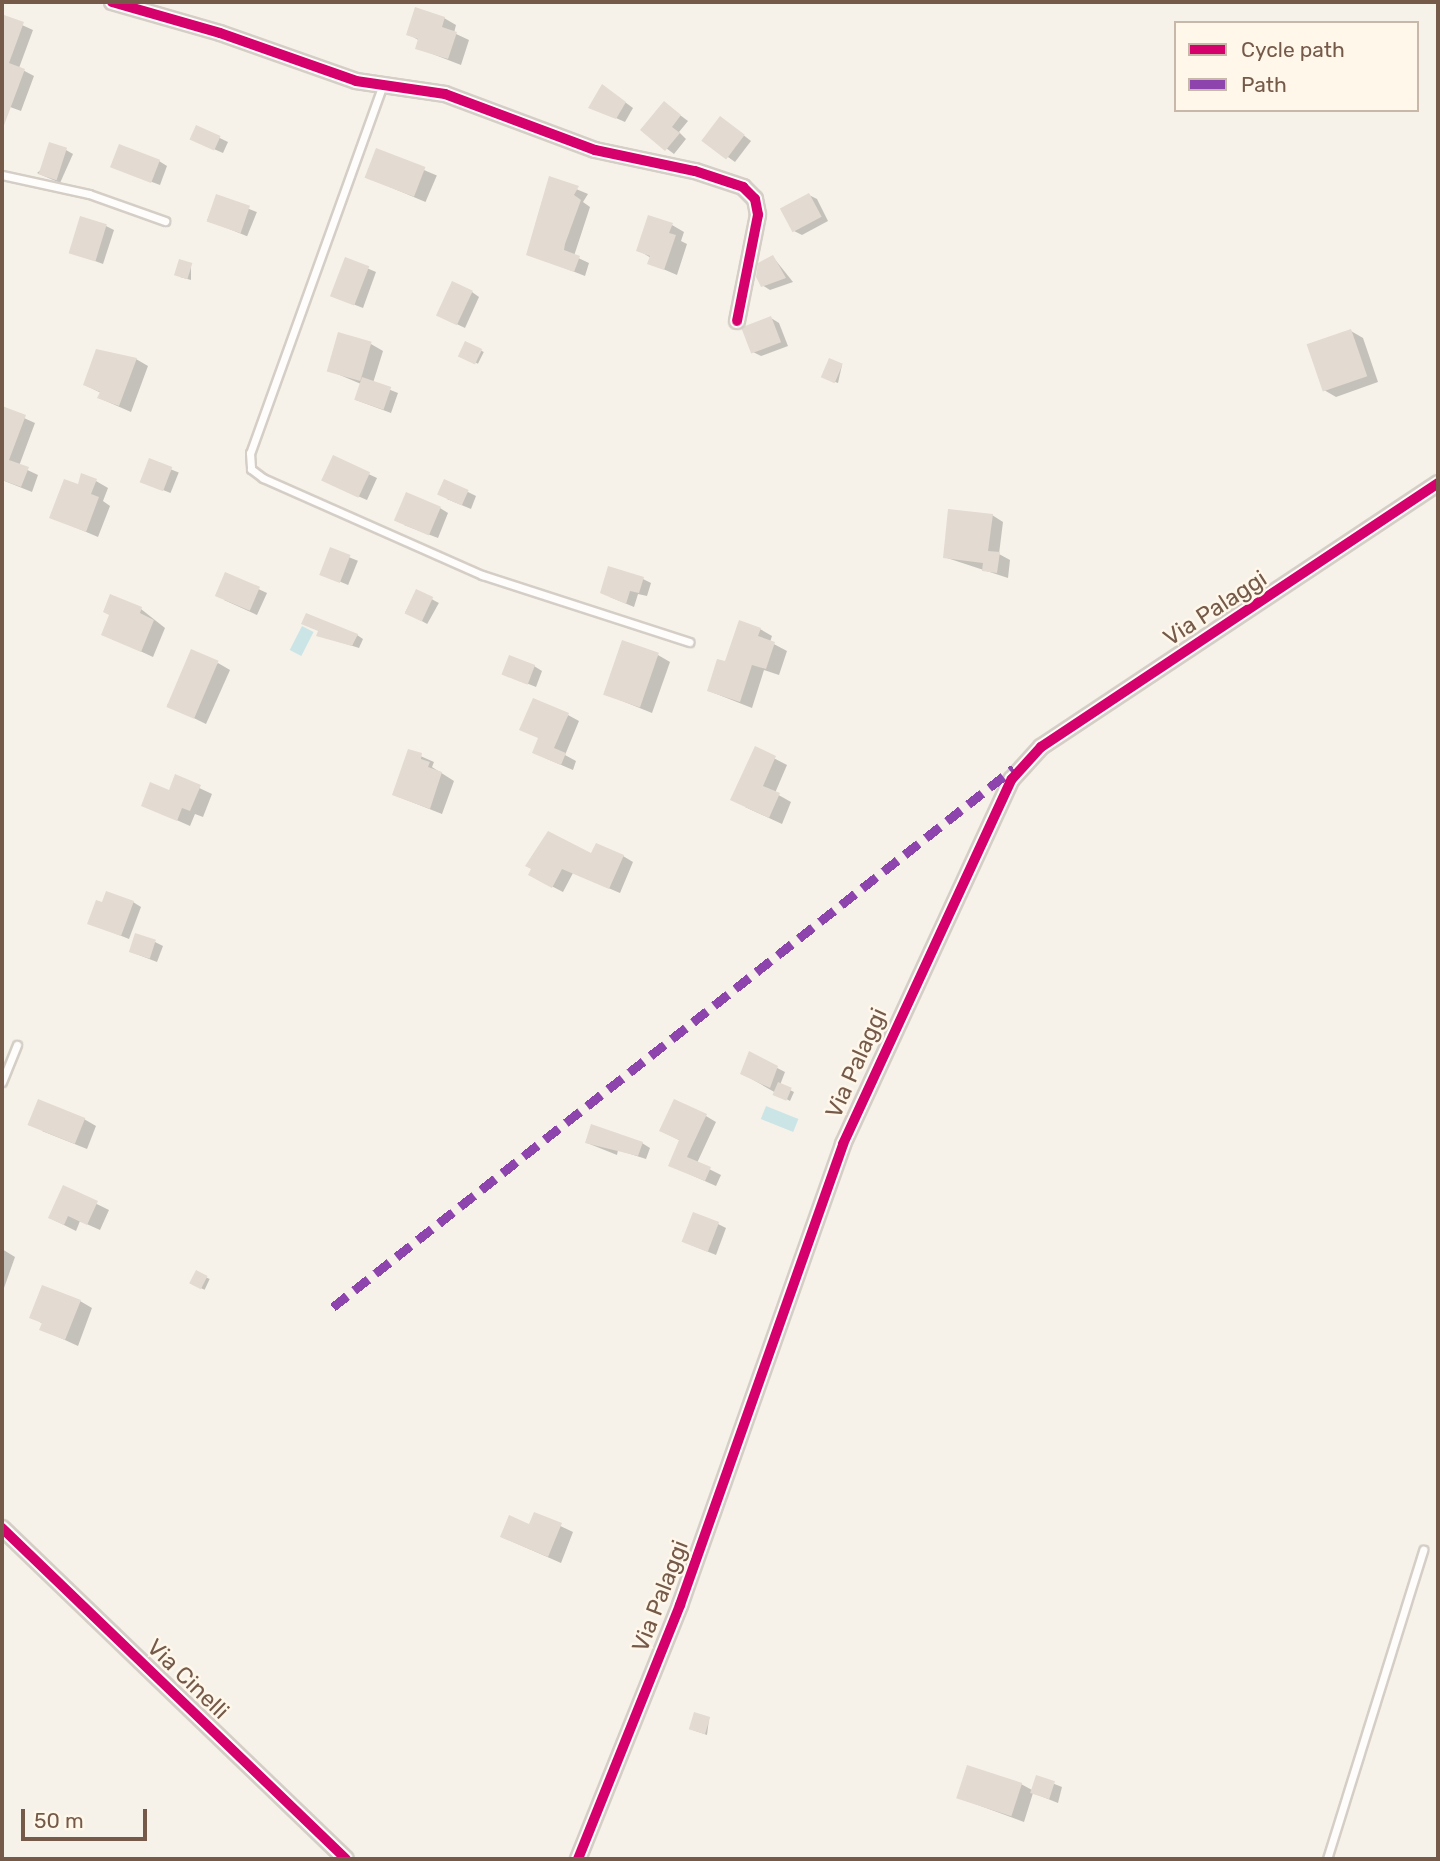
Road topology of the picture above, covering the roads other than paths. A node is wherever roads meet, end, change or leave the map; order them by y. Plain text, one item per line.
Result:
1 (112, 2) edge
2 (382, 87) junction
3 (2, 175) edge
4 (165, 221) dead end
5 (737, 321) dead end
6 (1438, 484) edge
7 (689, 642) dead end
8 (17, 1045) dead end
9 (2, 1082) edge
10 (2, 1528) edge
11 (1423, 1550) dead end
12 (346, 1859) edge
13 (578, 1859) edge
14 (1327, 1859) edge

1 - 2 street
2 - 5 street
2 - 7 lane
3 - 4 lane
6 - 13 street, Via Palaggi
8 - 9 lane
10 - 12 street, Via Cinelli
11 - 14 lane

